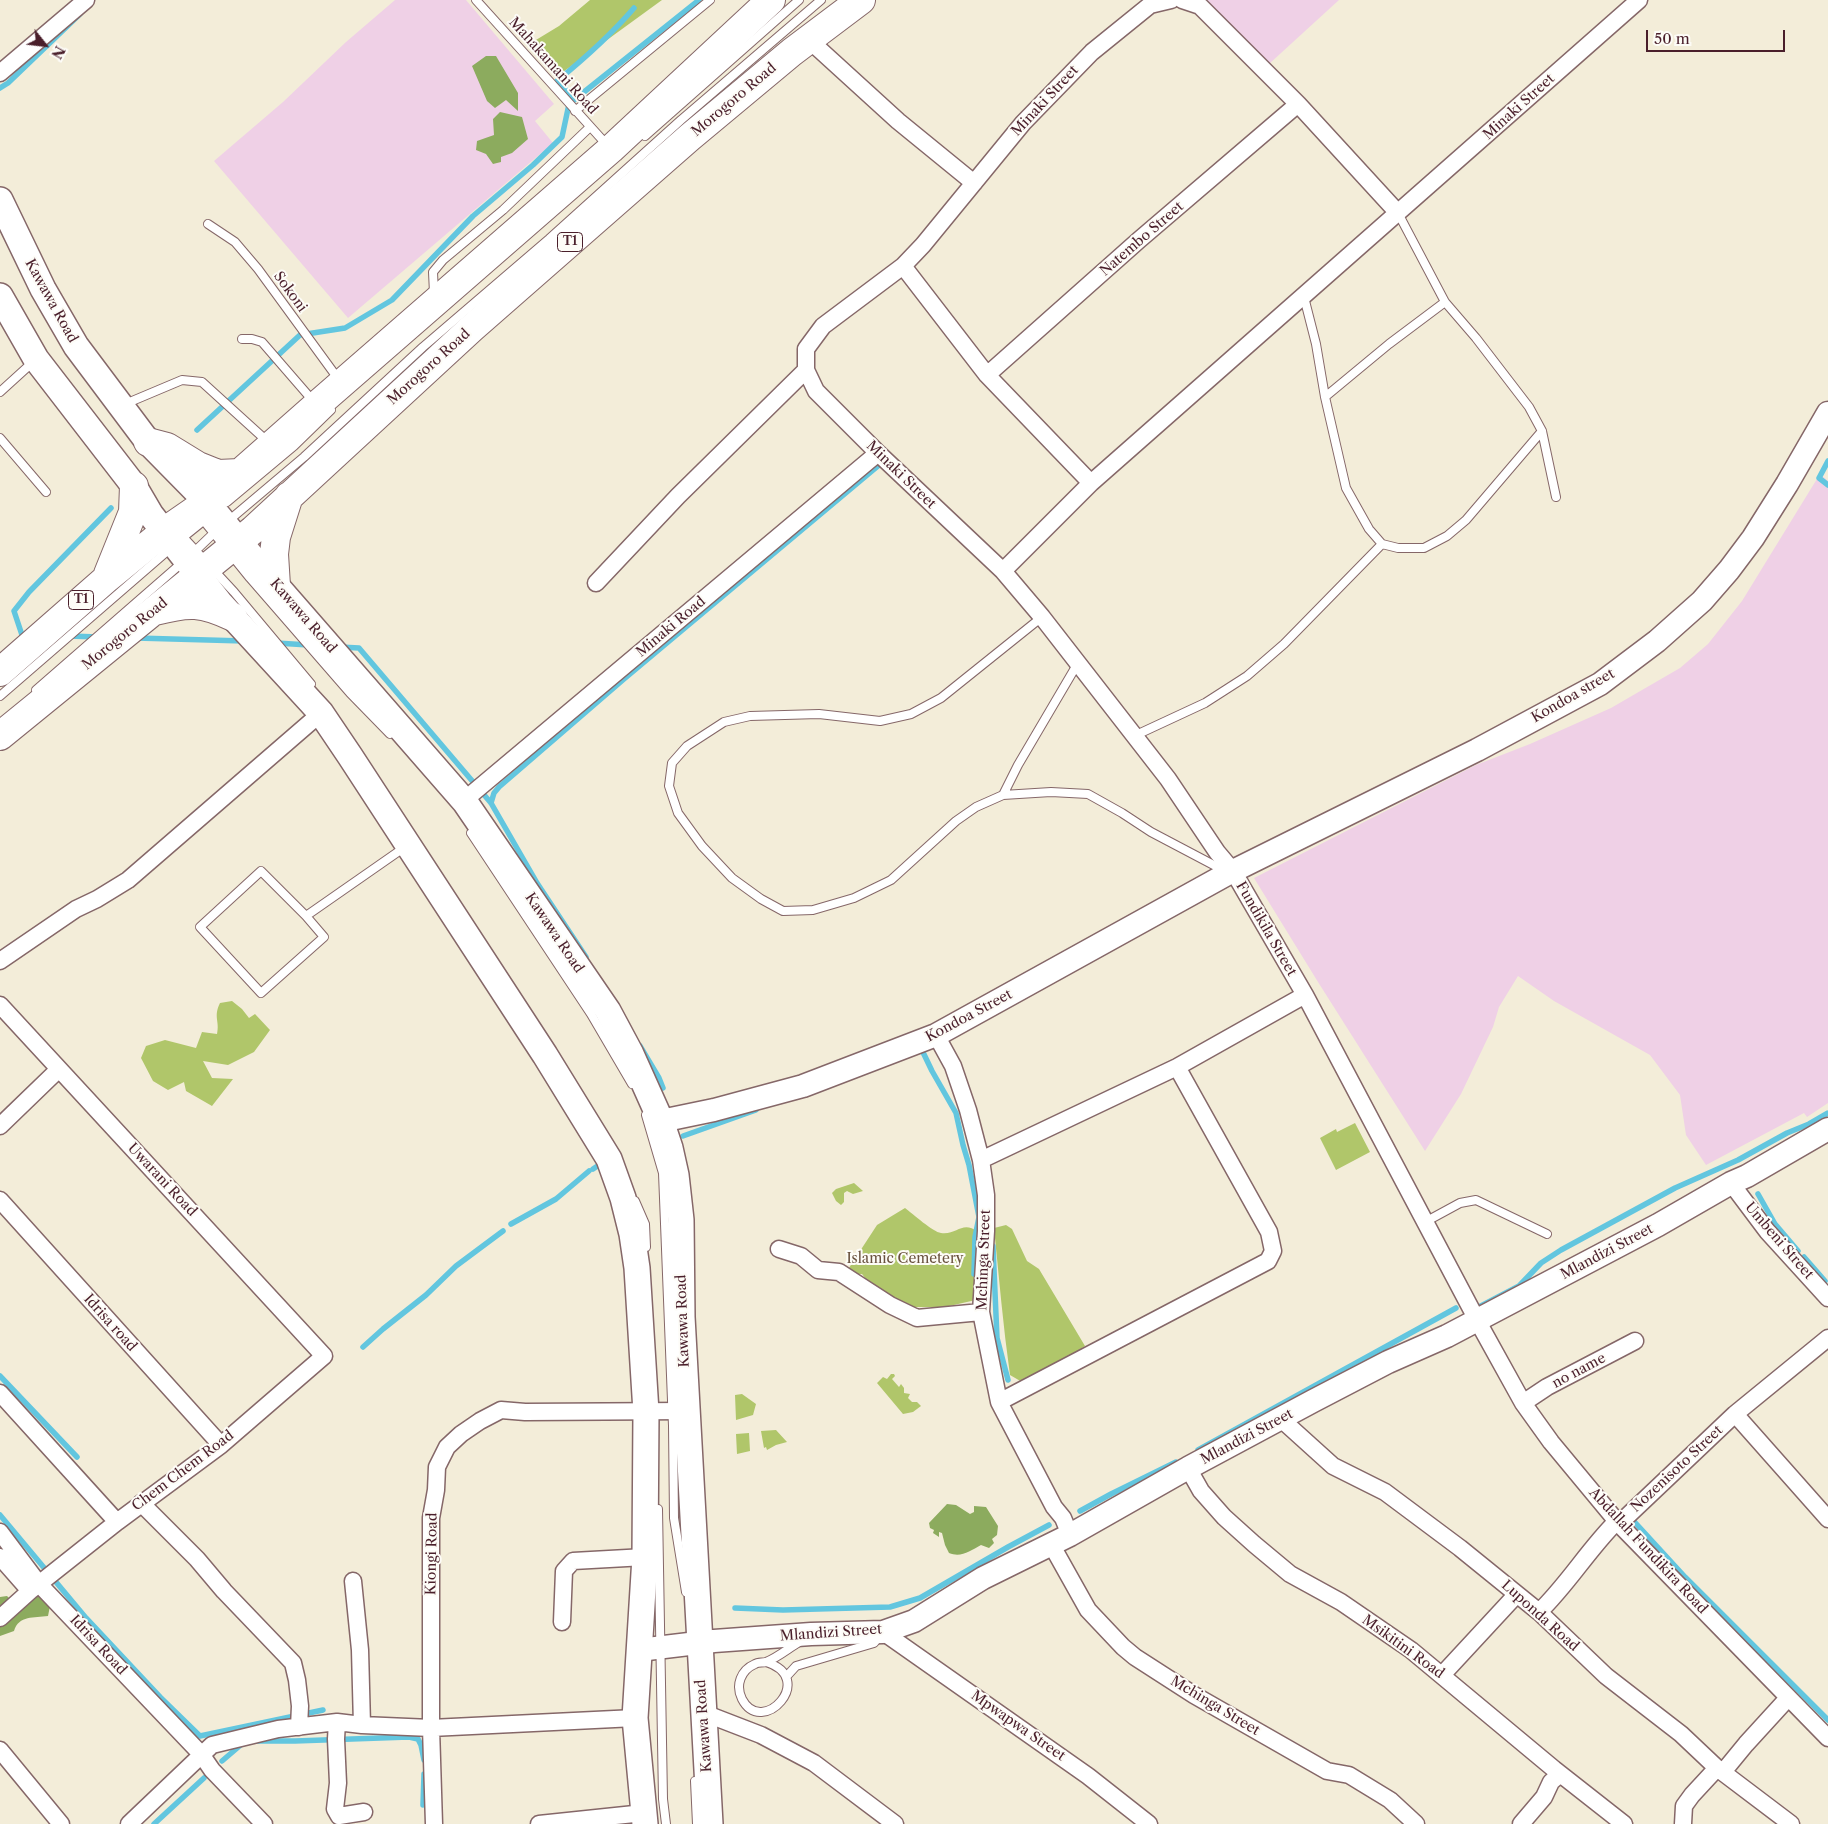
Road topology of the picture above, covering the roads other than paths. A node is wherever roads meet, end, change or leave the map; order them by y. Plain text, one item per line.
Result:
1 (86, 0) edge
2 (476, 0) edge
3 (710, 0) edge
4 (771, 0) edge
5 (799, 0) edge
6 (821, 0) edge
7 (861, 0) edge
8 (1171, 0) edge
9 (1182, 0) edge
10 (1639, 0) edge
11 (808, 39) junction
12 (0, 73) edge
13 (1298, 104) junction
14 (575, 111) junction
15 (590, 127) junction
16 (640, 140) dead end
17 (611, 149) junction
18 (974, 182) junction
19 (0, 200) edge
20 (1398, 213) junction
21 (208, 224) dead end
22 (903, 266) junction
23 (0, 296) edge
24 (1304, 296) junction
25 (1445, 302) junction
26 (435, 303) junction
27 (242, 339) dead end
28 (36, 359) junction
29 (806, 370) junction
30 (987, 375) junction
31 (0, 392) edge
32 (1325, 397) junction
33 (331, 398) junction
34 (121, 406) junction
35 (1828, 413) edge
36 (1542, 431) junction
37 (0, 438) edge
38 (148, 442) junction
39 (272, 446) junction
40 (878, 453) junction
41 (240, 473) junction
42 (1091, 483) junction
43 (134, 486) junction
44 (46, 492) dead end
45 (289, 495) junction
46 (1556, 497) dead end
47 (203, 539) junction
48 (1382, 544) junction
49 (1003, 572) junction
50 (105, 580) junction
51 (596, 583) dead end
52 (276, 586) junction
53 (153, 612) junction
54 (233, 617) junction
55 (1042, 617) junction
56 (1078, 663) junction
57 (0, 672) edge
58 (30, 695) dead end
59 (0, 696) edge
60 (318, 702) junction
61 (0, 736) edge
62 (1134, 736) junction
63 (399, 743) dead end
64 (1003, 795) junction
65 (466, 813) junction
66 (409, 844) junction
67 (1231, 872) junction
68 (306, 916) junction
69 (0, 961) edge
70 (1305, 996) junction
71 (0, 1005) edge
72 (543, 1036) dead end
73 (936, 1036) junction
74 (553, 1052) dead end
75 (1178, 1067) junction
76 (60, 1069) junction
77 (638, 1094) dead end
78 (653, 1116) junction
79 (0, 1126) edge
80 (1828, 1129) edge
81 (981, 1160) junction
82 (1731, 1183) junction
83 (630, 1189) dead end
84 (0, 1200) edge
85 (1425, 1222) junction
86 (1547, 1234) dead end
87 (779, 1248) dead end
88 (646, 1254) dead end
89 (1828, 1298) edge
90 (981, 1312) junction
91 (1477, 1320) junction
92 (1828, 1338) edge
93 (1635, 1341) dead end
94 (651, 1352) dead end
95 (324, 1356) joint
96 (0, 1393) edge
97 (999, 1402) junction
98 (1523, 1403) junction
99 (679, 1411) junction
100 (1735, 1414) junction
101 (651, 1417) junction
102 (1281, 1419) junction
103 (221, 1445) junction
104 (1188, 1468) junction
105 (657, 1501) dead end
106 (141, 1504) junction
107 (1828, 1519) edge
108 (117, 1522) junction
109 (1618, 1523) junction
110 (0, 1532) edge
111 (1060, 1539) junction
112 (646, 1556) junction
113 (0, 1557) edge
114 (353, 1581) dead end
115 (35, 1587) junction
116 (1517, 1594) junction
117 (687, 1600) dead end
118 (1539, 1612) junction
119 (0, 1618) edge
120 (562, 1622) dead end
121 (883, 1632) junction
122 (811, 1634) junction
123 (693, 1643) junction
124 (650, 1649) junction
125 (766, 1662) junction
126 (1442, 1675) junction
127 (786, 1677) junction
128 (1788, 1698) junction
129 (704, 1713) junction
130 (634, 1718) junction
131 (337, 1722) junction
132 (362, 1725) junction
133 (299, 1727) junction
134 (431, 1728) junction
135 (1828, 1738) edge
136 (0, 1750) edge
137 (201, 1754) junction
138 (695, 1770) dead end
139 (1720, 1770) junction
140 (1560, 1774) junction
141 (364, 1812) dead end
142 (644, 1818) edge
143 (62, 1824) edge
144 (130, 1824) edge
145 (264, 1824) edge
146 (434, 1824) edge
147 (540, 1824) edge
148 (666, 1824) edge
149 (697, 1824) edge
150 (710, 1824) edge
151 (895, 1824) edge
152 (1149, 1824) edge
153 (1416, 1824) edge
154 (1521, 1824) edge
155 (1624, 1824) edge
156 (1684, 1824) edge
157 (1791, 1824) edge

1 - 12 street
2 - 14 lane, Mahakamani Road
3 - 14 lane
4 - 17 highway, Morogoro Road / T1
5 - 16 lane
6 - 47 lane, Morogoro Road
7 - 11 highway, Morogoro Road / T1
8 - 18 street, Minaki Street
9 - 13 street
10 - 20 street, Minaki Street
11 - 18 street
11 - 45 highway, Morogoro Road / T1
13 - 20 street
13 - 30 street, Natembo Street
14 - 15 lane, Mahakamani Road
15 - 17 lane, Mahakamani Road
15 - 26 lane
17 - 26 highway, Morogoro Road / T1
18 - 22 street, Minaki Street
19 - 34 main road, Kawawa Road
20 - 24 street, Minaki Street
20 - 25 lane
21 - 33 lane, Sokoni
22 - 29 street, Minaki Street
22 - 30 street
23 - 28 main road, Kawawa Road
24 - 32 lane
24 - 42 street, Minaki Street
25 - 32 lane
25 - 36 lane
26 - 33 highway, Morogoro Road / T1
27 - 33 lane
28 - 31 lane
28 - 43 main road, Kawawa Road
29 - 40 street, Minaki Street
29 - 51 street
30 - 42 street
32 - 48 lane
33 - 39 highway, Morogoro Road / T1
33 - 47 lane, Morogoro Road
34 - 38 main road, Kawawa Road
34 - 39 lane
35 - 67 street, Kondoa street
36 - 46 lane
36 - 48 lane
37 - 44 lane
38 - 41 highway
38 - 47 main road, Kawawa Road
39 - 41 highway, Morogoro Road / T1
40 - 49 street, Minaki Street
40 - 65 street, Minaki Road
41 - 47 highway, Morogoro Road / T1
42 - 49 street, Minaki Street
43 - 47 main road, Kawawa Road
43 - 50 highway
45 - 47 highway, Morogoro Road / T1
45 - 52 highway
47 - 50 highway, Morogoro Road / T1
47 - 52 main road, Kawawa Road
47 - 53 highway, Morogoro Road / T1
47 - 54 main road, Kawawa Road
47 - 58 lane, Morogoro Road
47 - 59 lane, Morogoro Road
47 - 60 lane, Kawawa Road
47 - 63 lane, Kawawa Road
48 - 62 lane
49 - 55 street, Fundikila Street
50 - 57 highway, Morogoro Road / T1
52 - 65 main road, Kawawa Road
53 - 54 highway
53 - 61 highway, Morogoro Road / T1
54 - 60 main road, Kawawa Road
55 - 56 street, Fundikila Street
55 - 64 lane
56 - 62 street, Fundikila Street
56 - 64 lane
60 - 66 main road, Kawawa Road
60 - 69 street
62 - 67 street, Fundikila Street
64 - 67 lane
65 - 77 lane, Kawawa Road
65 - 78 main road, Kawawa Road
66 - 68 lane
66 - 101 main road, Kawawa Road
67 - 70 street, Fundikila Street
67 - 73 street, Kondoa Street
68 - 68 lane
70 - 75 street
70 - 85 street, Fundikila Street
71 - 76 street, Uwarani Road
72 - 74 lane
73 - 78 street, Kondoa Street
73 - 81 street, Mchinga Street
75 - 81 street
75 - 97 street
76 - 79 street
76 - 95 street, Uwarani Road
78 - 99 main road, Kawawa Road
80 - 82 street, Mlandizi Street
81 - 90 street, Mchinga Street
82 - 89 street, Umbeni Street
82 - 91 street, Mlandizi Street
83 - 88 lane
84 - 103 street, Idrisa road
85 - 86 lane
85 - 91 street, Fundikila Street
87 - 90 street
90 - 97 street, Mchinga Street
91 - 98 street, Abdallah Fundikira Road
91 - 102 street, Mlandizi Street
92 - 100 street, Nozenisoto Street
93 - 98 street, no name
94 - 101 lane, Kawawa Road
95 - 103 street, Chem Chem Road
96 - 108 street
97 - 111 street, Mchinga Street
98 - 109 street, Abdallah Fundikira Road
99 - 101 street, Kiongi Road
99 - 117 lane, Kawawa Road
99 - 123 main road, Kawawa Road
100 - 107 street, Nozenisoto Street
100 - 109 street, Nozenisoto Street
101 - 112 main road, Kawawa Road
101 - 134 street, Kiongi Road
102 - 104 street, Mlandizi Street
102 - 116 street, Luponda Road
103 - 106 street, Chem Chem Road
104 - 111 street, Mlandizi Street
104 - 126 street, Msikitini Road
105 - 124 lane, Kawawa Road
106 - 108 street, Chem Chem Road
106 - 133 street
108 - 115 street, Chem Chem Road
109 - 118 street, Nozenisoto Street
109 - 128 street, Abdallah Fundikira Road
110 - 115 street, Idrisa Road
111 - 121 street, Mlandizi Street
111 - 153 street, Mchinga Street
112 - 120 street
112 - 124 main road, Kawawa Road
113 - 115 street, Idrisa Road
114 - 132 street
115 - 119 street, Chem Chem Road
115 - 137 street, Idrisa Road
116 - 118 street, Luponda Road
116 - 126 street
118 - 139 street, Luponda Road
121 - 122 street, Mlandizi Street
121 - 127 lane
121 - 152 street, Mpwapwa Street
122 - 123 street, Mlandizi Street
122 - 125 lane
123 - 124 street, Mlandizi Street
123 - 129 main road, Kawawa Road
124 - 130 main road, Kawawa Road
124 - 148 lane, Kawawa Road
125 - 127 lane
125 - 127 lane
126 - 140 street, Msikitini Road
128 - 135 street, Abdallah Fundikira Road
128 - 139 street
129 - 150 main road, Kawawa Road
129 - 151 street
130 - 134 street
130 - 142 main road, Kawawa Road
131 - 132 street
131 - 133 street
131 - 141 street
132 - 134 street
133 - 137 street
134 - 146 street, Kiongi Road
136 - 143 street
137 - 144 street
137 - 145 street, Idrisa Road
138 - 149 lane, Kawawa Road
139 - 156 street
139 - 157 street, Luponda Road
140 - 154 street
140 - 155 street, Msikitini Road
142 - 147 street

